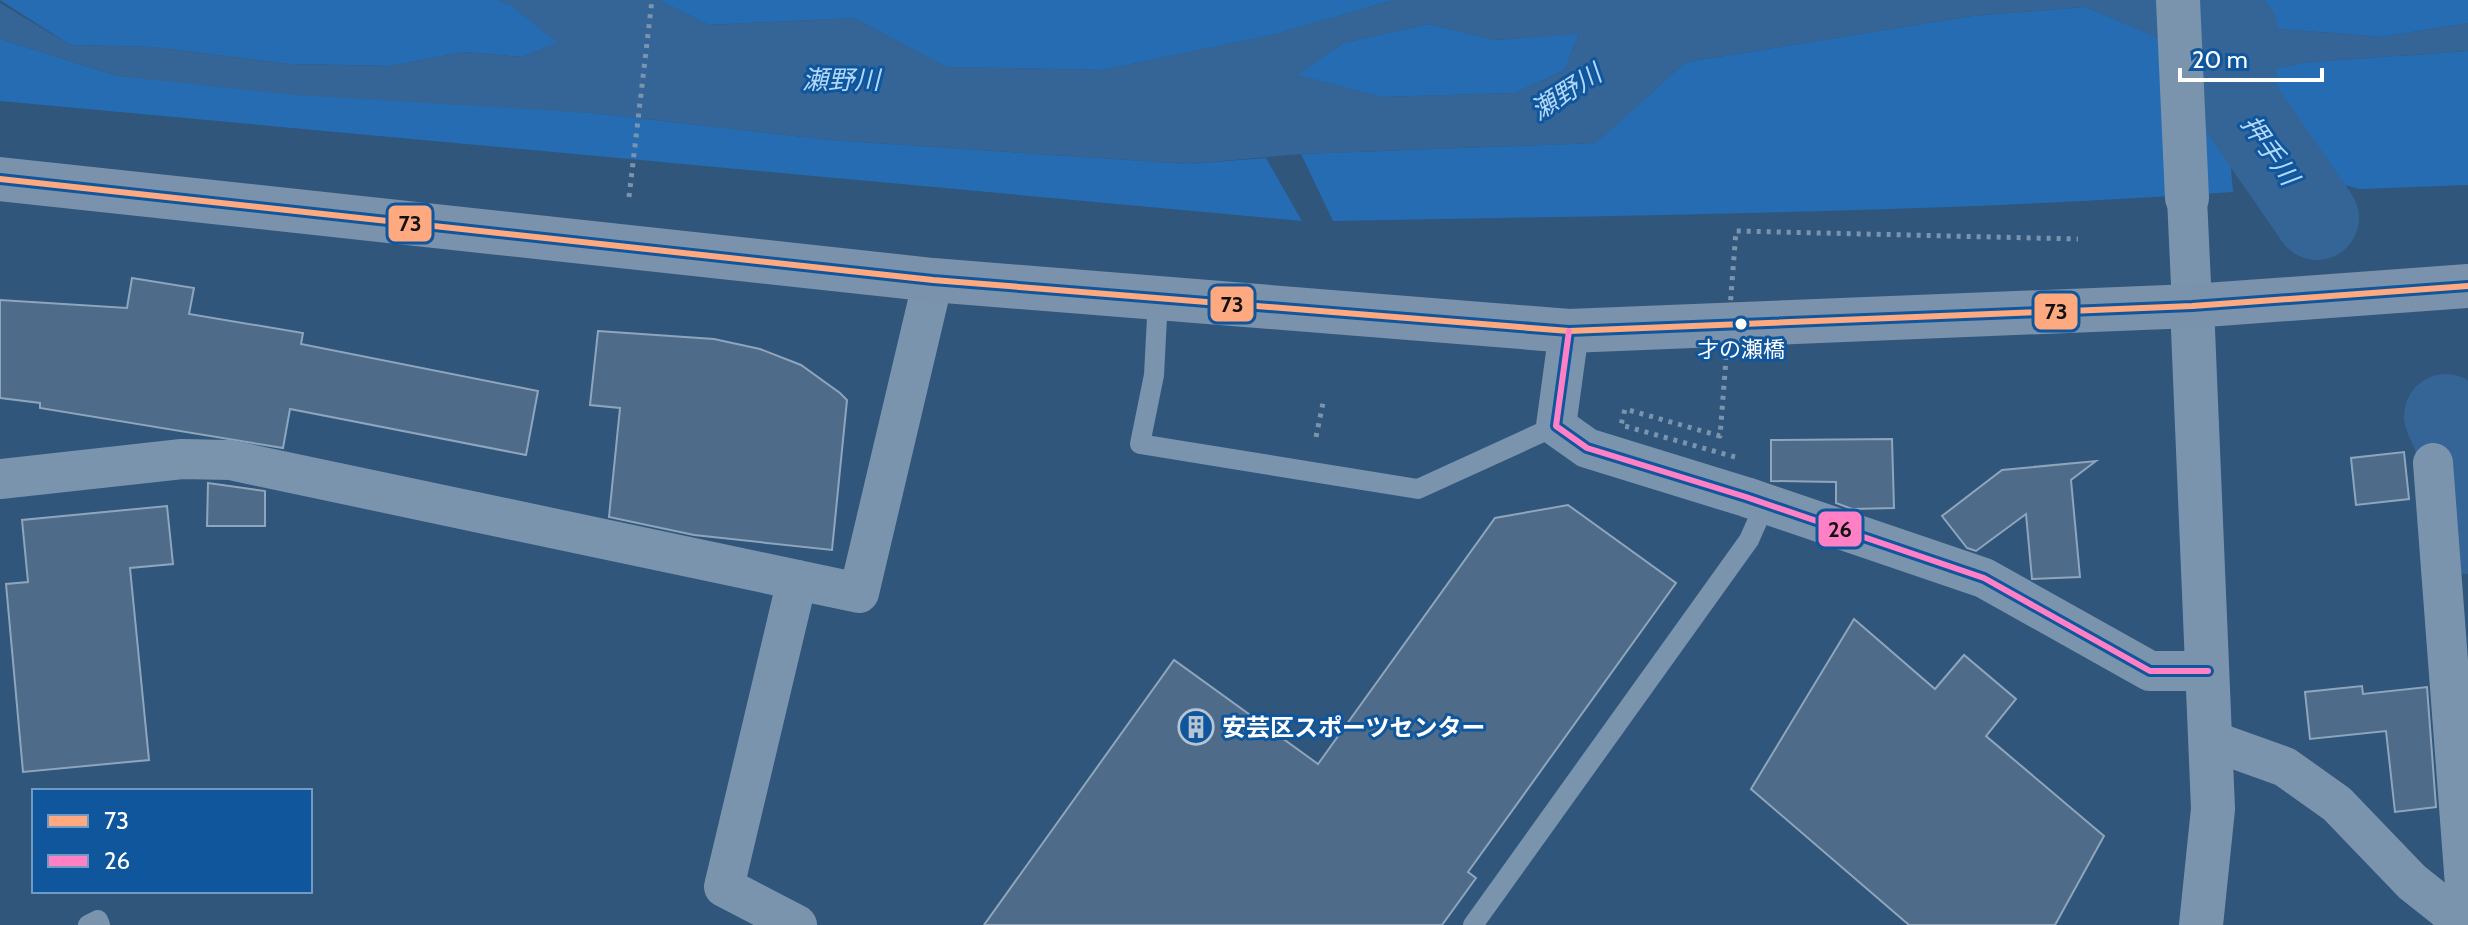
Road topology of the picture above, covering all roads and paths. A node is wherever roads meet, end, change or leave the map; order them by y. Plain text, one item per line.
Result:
1 (652, 0) edge
2 (2178, 0) edge
3 (0, 179) edge
4 (629, 197) dead end
5 (2187, 198) joint
6 (2078, 239) dead end
7 (933, 280) junction
8 (2468, 286) edge
9 (1158, 298) junction
10 (2192, 306) junction
11 (1569, 331) junction
12 (1556, 426) junction
13 (1735, 457) dead end
14 (2433, 463) dead end
15 (0, 479) edge
16 (1765, 504) junction
17 (797, 580) junction
18 (2208, 671) junction
19 (2210, 740) junction
20 (88, 925) edge
21 (100, 925) edge
22 (797, 925) edge
23 (1473, 925) edge
24 (2201, 925) edge
25 (2467, 925) edge

1 - 4 path
2 - 5 street
3 - 7 highway
5 - 10 street
6 - 13 path, bridge
7 - 9 highway
7 - 17 street
8 - 10 highway
9 - 11 highway
9 - 12 lane
10 - 11 highway
10 - 18 street
11 - 12 street
12 - 16 street
14 - 25 street
15 - 17 street
16 - 18 street
16 - 23 lane
17 - 22 street
18 - 19 street
19 - 24 street
19 - 25 street
20 - 21 lane

